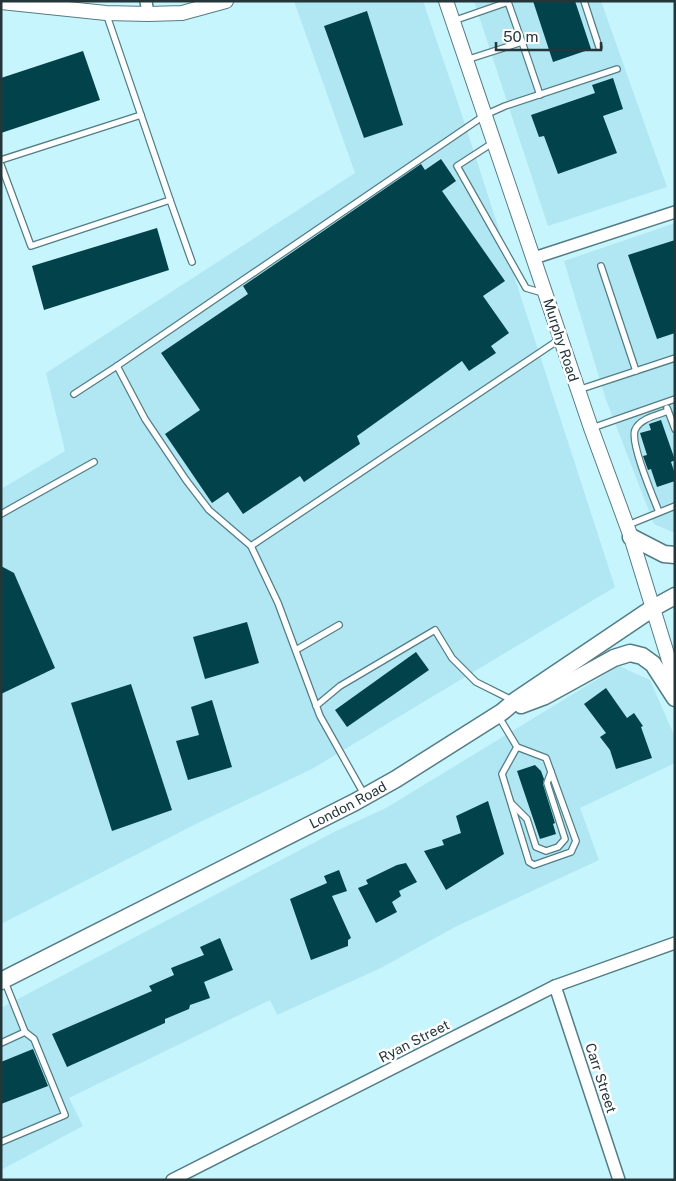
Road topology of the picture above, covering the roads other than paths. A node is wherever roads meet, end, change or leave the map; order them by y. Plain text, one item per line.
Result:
1 (226, 1) edge
2 (446, 1) edge
3 (584, 1) edge
4 (1, 2) edge
5 (508, 2) edge
6 (147, 7) edge
7 (106, 13) junction
8 (453, 21) junction
9 (522, 42) junction
10 (599, 47) dead end
11 (466, 60) junction
12 (618, 69) dead end
13 (540, 95) junction
14 (141, 115) junction
15 (485, 115) junction
16 (494, 142) junction
17 (1, 160) edge
18 (1, 165) edge
19 (170, 200) junction
20 (675, 212) edge
21 (534, 258) junction
22 (192, 262) dead end
23 (601, 266) dead end
24 (546, 293) junction
25 (560, 339) junction
26 (675, 358) edge
27 (117, 366) junction
28 (636, 371) junction
29 (578, 390) junction
30 (74, 394) dead end
31 (675, 399) edge
32 (665, 402) junction
33 (668, 411) junction
34 (591, 428) junction
35 (675, 429) edge
36 (94, 462) dead end
37 (675, 506) edge
38 (659, 512) junction
39 (1, 514) edge
40 (629, 531) junction
41 (251, 546) junction
42 (675, 555) edge
43 (675, 596) edge
44 (653, 608) junction
45 (339, 625) dead end
46 (296, 650) junction
47 (675, 680) edge
48 (675, 698) edge
49 (515, 701) junction
50 (316, 706) junction
51 (500, 713) junction
52 (517, 747) junction
53 (551, 772) junction
54 (365, 796) junction
55 (511, 802) junction
56 (675, 944) edge
57 (3, 981) edge
58 (556, 986) junction
59 (25, 1032) junction
60 (1, 1043) edge
61 (1, 1142) edge
62 (172, 1180) edge
63 (619, 1180) edge

1 - 6 street
2 - 8 street, Murphy Road
3 - 10 lane
4 - 7 street
5 - 8 lane
5 - 9 lane
6 - 7 street
7 - 14 lane
8 - 11 street, Murphy Road
9 - 11 lane
9 - 13 lane
11 - 15 street, Murphy Road
12 - 13 lane
13 - 15 lane
14 - 17 lane
14 - 19 lane
15 - 16 street, Murphy Road
15 - 27 lane
16 - 21 street, Murphy Road
16 - 24 lane
18 - 19 lane
19 - 22 lane
20 - 21 street
21 - 24 street, Murphy Road
23 - 28 lane
24 - 25 street, Murphy Road
25 - 29 street, Murphy Road
25 - 41 lane
26 - 28 lane
27 - 30 lane
27 - 41 lane
28 - 29 lane
29 - 34 street, Murphy Road
31 - 32 lane
32 - 33 lane
32 - 34 lane
33 - 35 lane
33 - 38 lane
34 - 40 street, Murphy Road
36 - 39 lane
37 - 38 lane
38 - 40 lane
40 - 42 main road
40 - 44 street, Murphy Road
41 - 46 lane
43 - 44 main road, London Road
44 - 47 street, Murphy Road
44 - 49 main road, London Road
45 - 46 lane
46 - 50 lane
48 - 51 main road
49 - 50 lane
49 - 51 main road, London Road
50 - 54 lane
51 - 52 lane
51 - 54 main road, London Road
52 - 53 lane
52 - 55 lane
53 - 55 lane
53 - 55 lane
54 - 57 main road, London Road
56 - 58 street, Ryan Street
57 - 59 lane
58 - 62 street, Ryan Street
58 - 63 street, Carr Street
59 - 60 lane
59 - 61 lane

